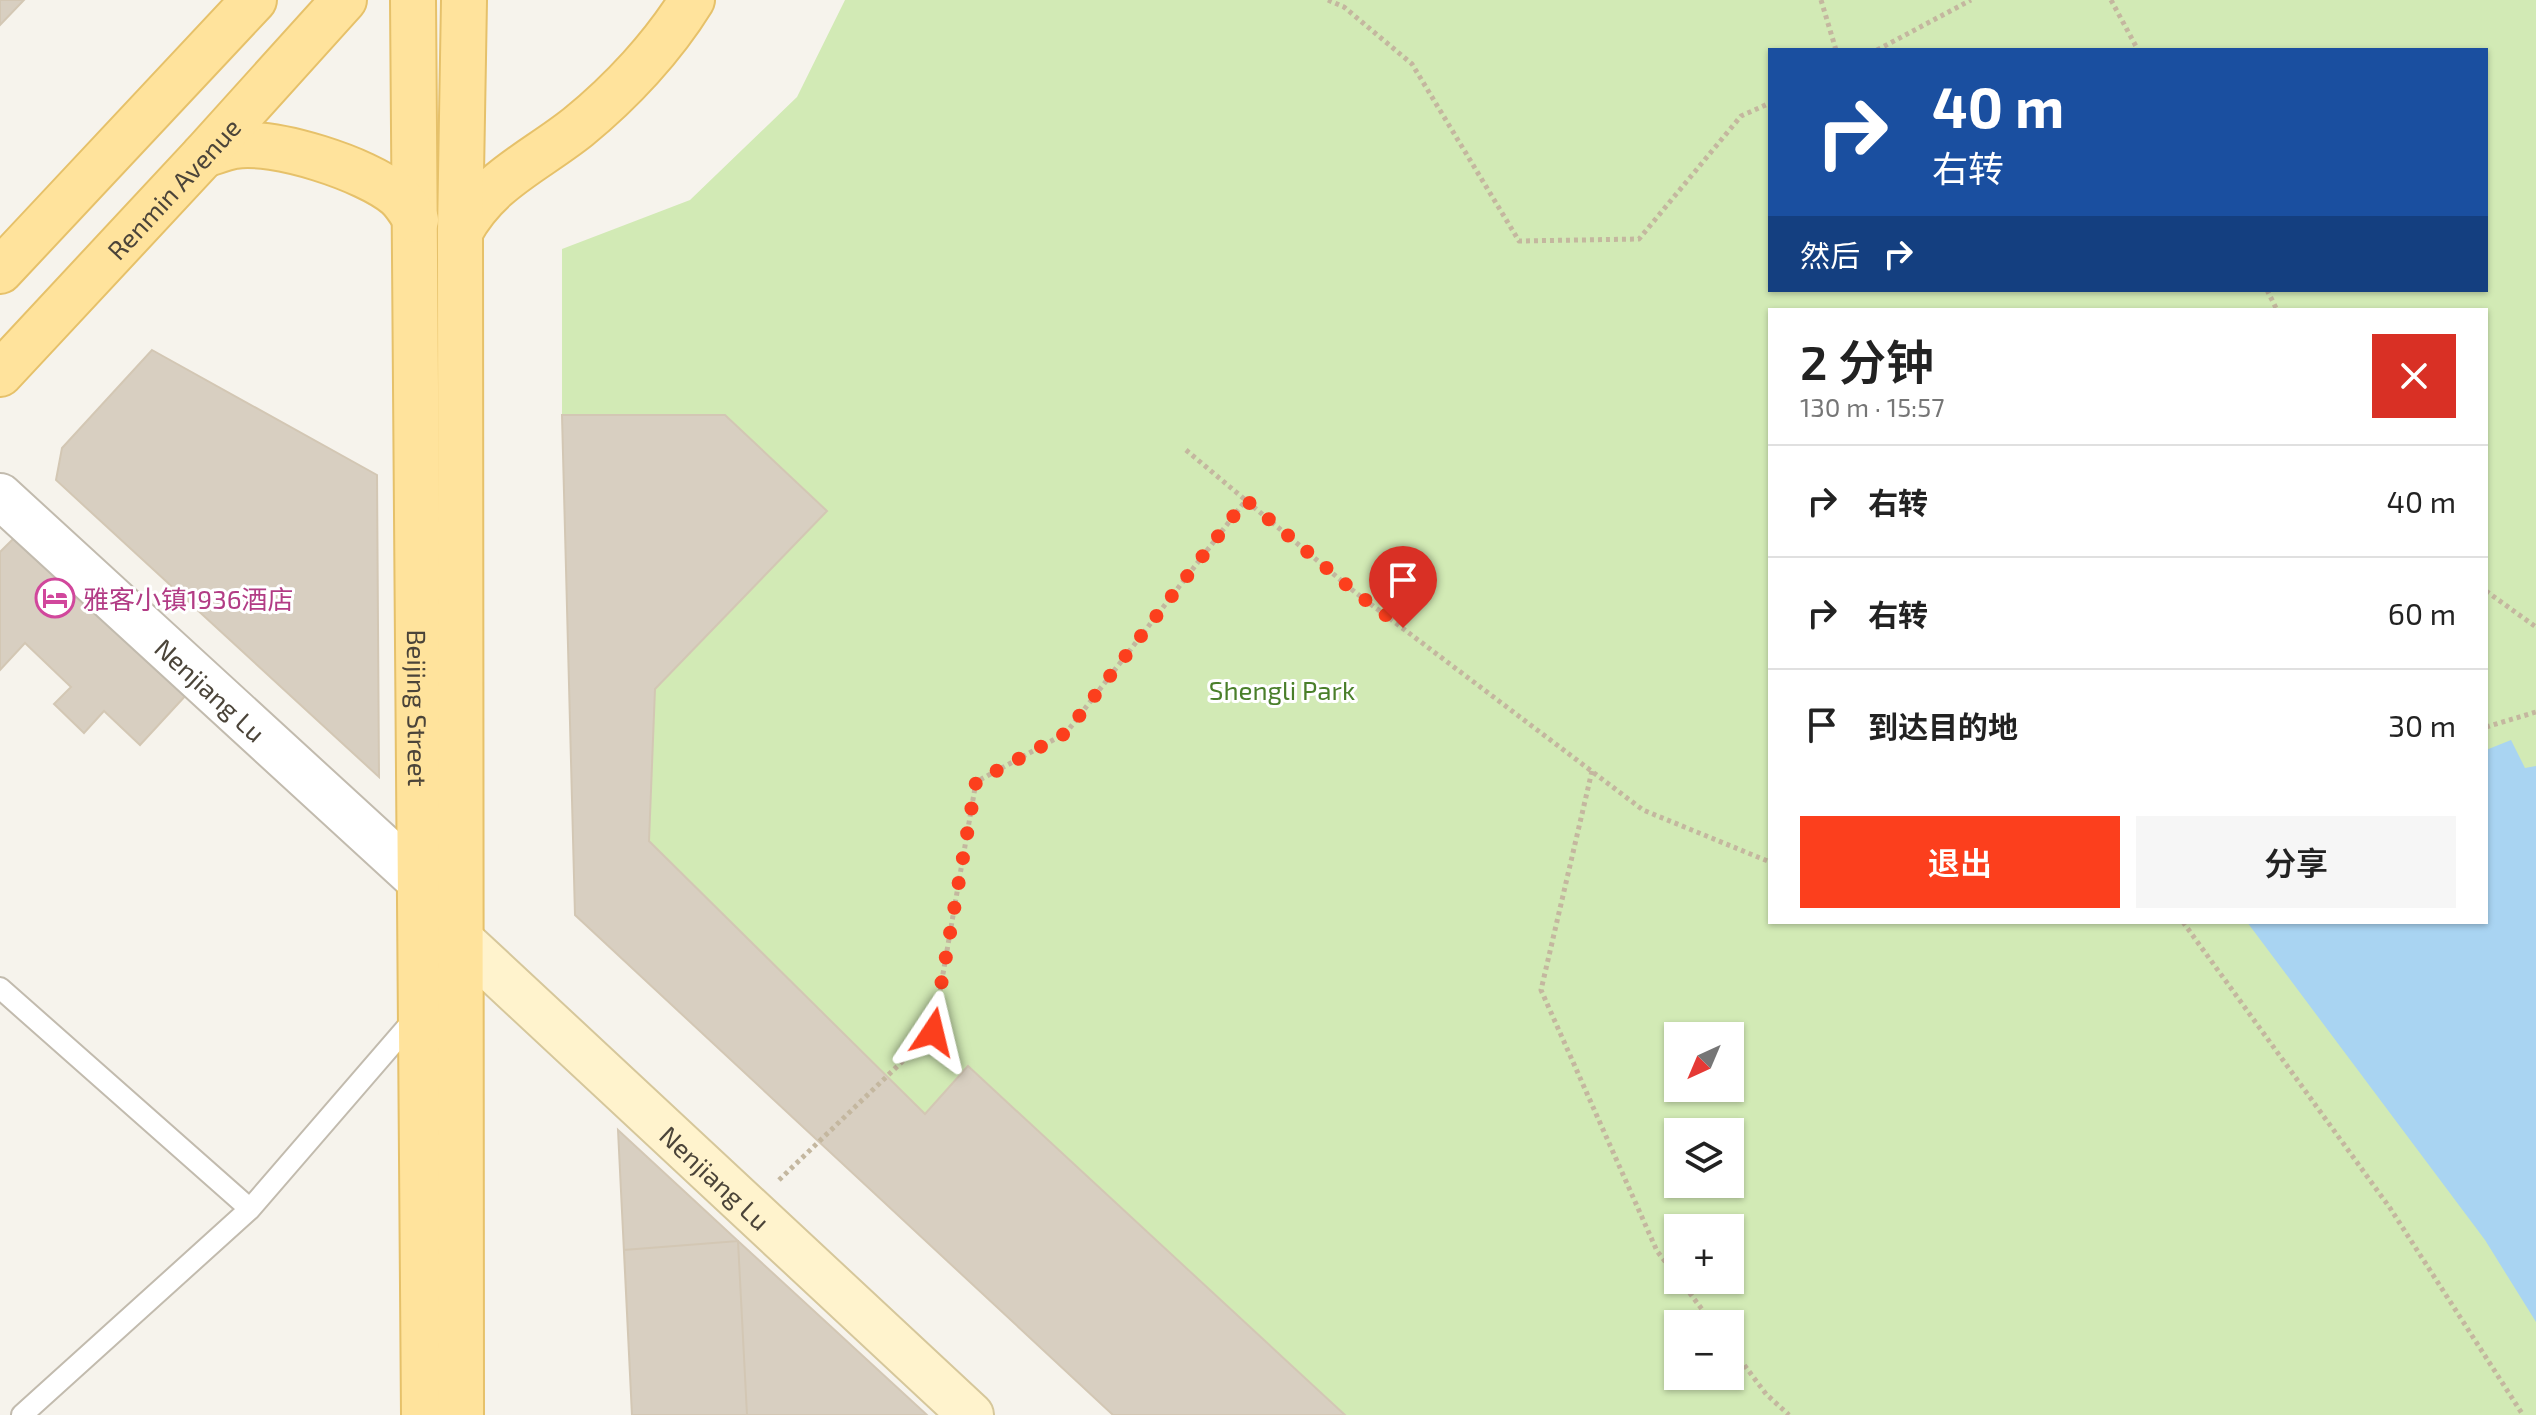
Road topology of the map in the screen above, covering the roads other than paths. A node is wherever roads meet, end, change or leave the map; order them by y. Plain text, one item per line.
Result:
1 (254, 0) edge
2 (344, 0) edge
3 (413, 0) edge
4 (464, 0) edge
5 (692, 0) edge
6 (204, 155) junction
7 (416, 220) junction
8 (460, 232) junction
9 (0, 271) edge
10 (0, 374) edge
11 (0, 496) edge
12 (421, 882) junction
13 (461, 940) junction
14 (0, 988) edge
15 (420, 1011) junction
16 (250, 1209) junction
17 (22, 1415) edge
18 (424, 1415) edge
19 (461, 1415) edge
20 (971, 1415) edge

1 - 9 main road
2 - 6 main road, Renmin Avenue
3 - 7 main road, Beijing Street
4 - 8 main road, Beijing Street
5 - 8 main road
6 - 7 main road
6 - 10 main road, Renmin Avenue
7 - 12 main road, Beijing Street
8 - 13 main road, Beijing Street
11 - 12 street, Nenjiang Lu
12 - 15 main road, Beijing Street
13 - 19 main road, Beijing Street
13 - 20 main road, Nenjiang Lu
14 - 16 lane
15 - 16 lane
15 - 18 main road, Beijing Street
16 - 17 lane

